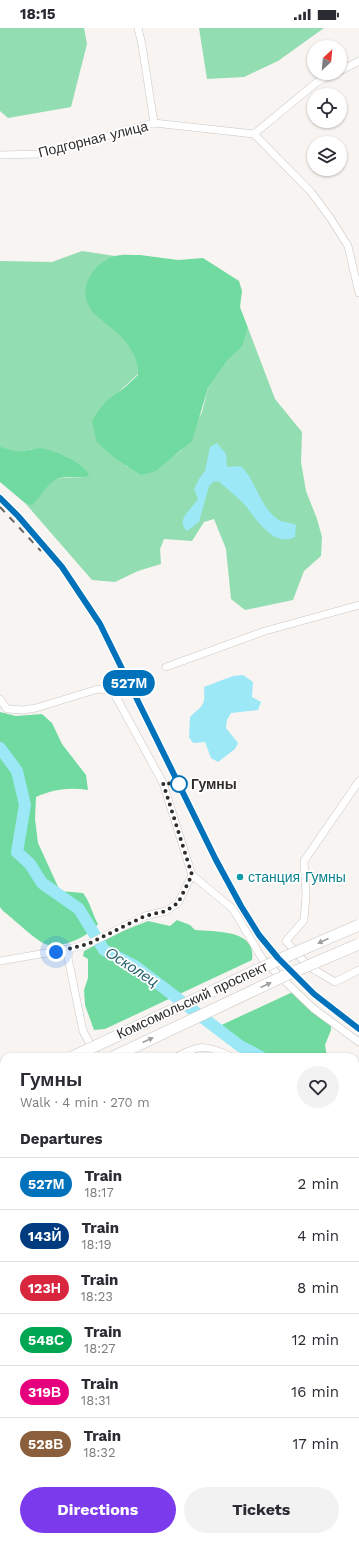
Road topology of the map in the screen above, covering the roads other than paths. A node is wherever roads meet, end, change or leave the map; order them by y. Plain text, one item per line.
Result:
1 (138, 28) edge
2 (359, 61) edge
3 (347, 67) edge
4 (321, 80) edge
5 (154, 123) junction
6 (254, 134) junction
7 (0, 155) edge
8 (359, 293) edge
9 (359, 605) edge
10 (166, 667) dead end
11 (0, 699) edge
12 (359, 781) edge
13 (192, 875) junction
14 (359, 925) edge
15 (359, 944) edge
16 (69, 949) junction
17 (0, 961) edge
18 (359, 970) edge
19 (359, 1042) edge
20 (81, 1053) edge
21 (95, 1053) edge
22 (121, 1053) edge
23 (184, 1053) edge
24 (224, 1053) edge

1 - 5 street
2 - 3 street
4 - 6 street
5 - 6 street, Подгорная улица
5 - 7 street, Подгорная улица
6 - 8 street
9 - 10 street
11 - 13 street
12 - 18 street
13 - 16 street
13 - 19 street
14 -> 20 main road, Комсомольский проспект, bridge
22 -> 15 main road, Комсомольский проспект, bridge
16 - 17 street
16 - 21 street
23 - 24 street

